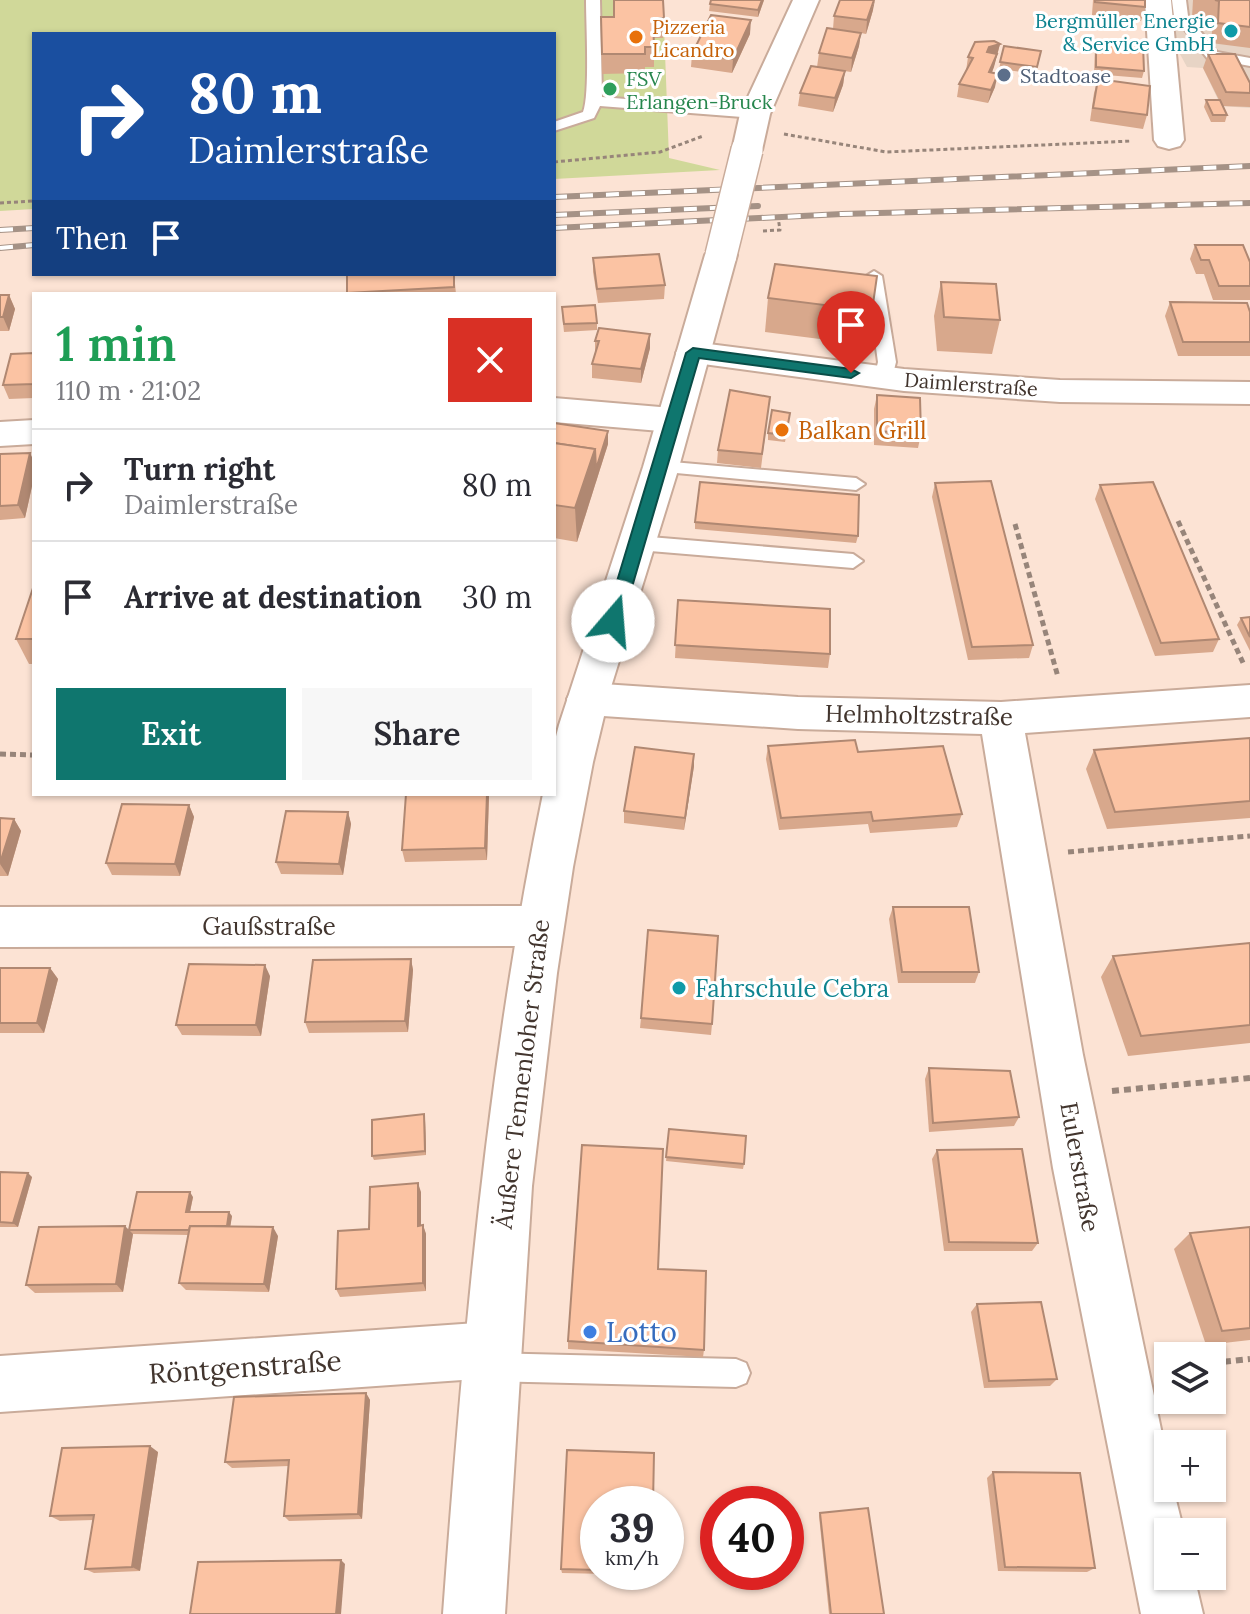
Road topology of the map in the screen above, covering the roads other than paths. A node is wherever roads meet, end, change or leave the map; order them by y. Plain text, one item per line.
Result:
1 (593, 0) edge
2 (806, 0) edge
3 (1158, 0) edge
4 (1179, 0) edge
5 (1250, 62) edge
6 (595, 101) junction
7 (556, 126) edge
8 (751, 131) junction
9 (1169, 140) road end
10 (874, 276) edge
11 (693, 353) junction
12 (883, 378) junction
13 (1250, 393) edge
14 (556, 410) edge
15 (672, 420) junction
16 (32, 432) edge
17 (0, 434) edge
18 (661, 467) junction
19 (856, 484) dead end
20 (638, 543) junction
21 (853, 561) dead end
22 (588, 699) junction
23 (1250, 701) edge
24 (1001, 718) junction
25 (539, 926) junction
26 (0, 927) edge
27 (490, 1358) junction
28 (736, 1373) dead end
29 (0, 1384) edge
30 (474, 1614) edge
31 (1172, 1614) edge

1 - 6 lane
2 - 8 street, Äußere Tennenloher Straße
3 - 9 street
4 - 5 lane
6 - 7 lane
6 - 8 lane
8 - 11 street, Äußere Tennenloher Straße, bridge
10 - 12 lane
11 - 12 street, Daimlerstraße
11 - 15 street, Äußere Tennenloher Straße
12 - 13 street, Daimlerstraße
14 - 15 street
15 - 18 street, Äußere Tennenloher Straße
16 - 17 street
18 - 19 lane
18 - 20 street, Äußere Tennenloher Straße
20 - 21 lane
20 - 22 street, Äußere Tennenloher Straße
22 - 24 street, Helmholtzstraße
22 - 25 street, Äußere Tennenloher Straße
23 - 24 street, Helmholtzstraße
24 - 31 street, Eulerstraße
25 - 26 street, Gaußstraße
25 - 27 street, Äußere Tennenloher Straße
27 - 28 lane
27 - 29 street, Röntgenstraße
27 - 30 street, Äußere Tennenloher Straße

